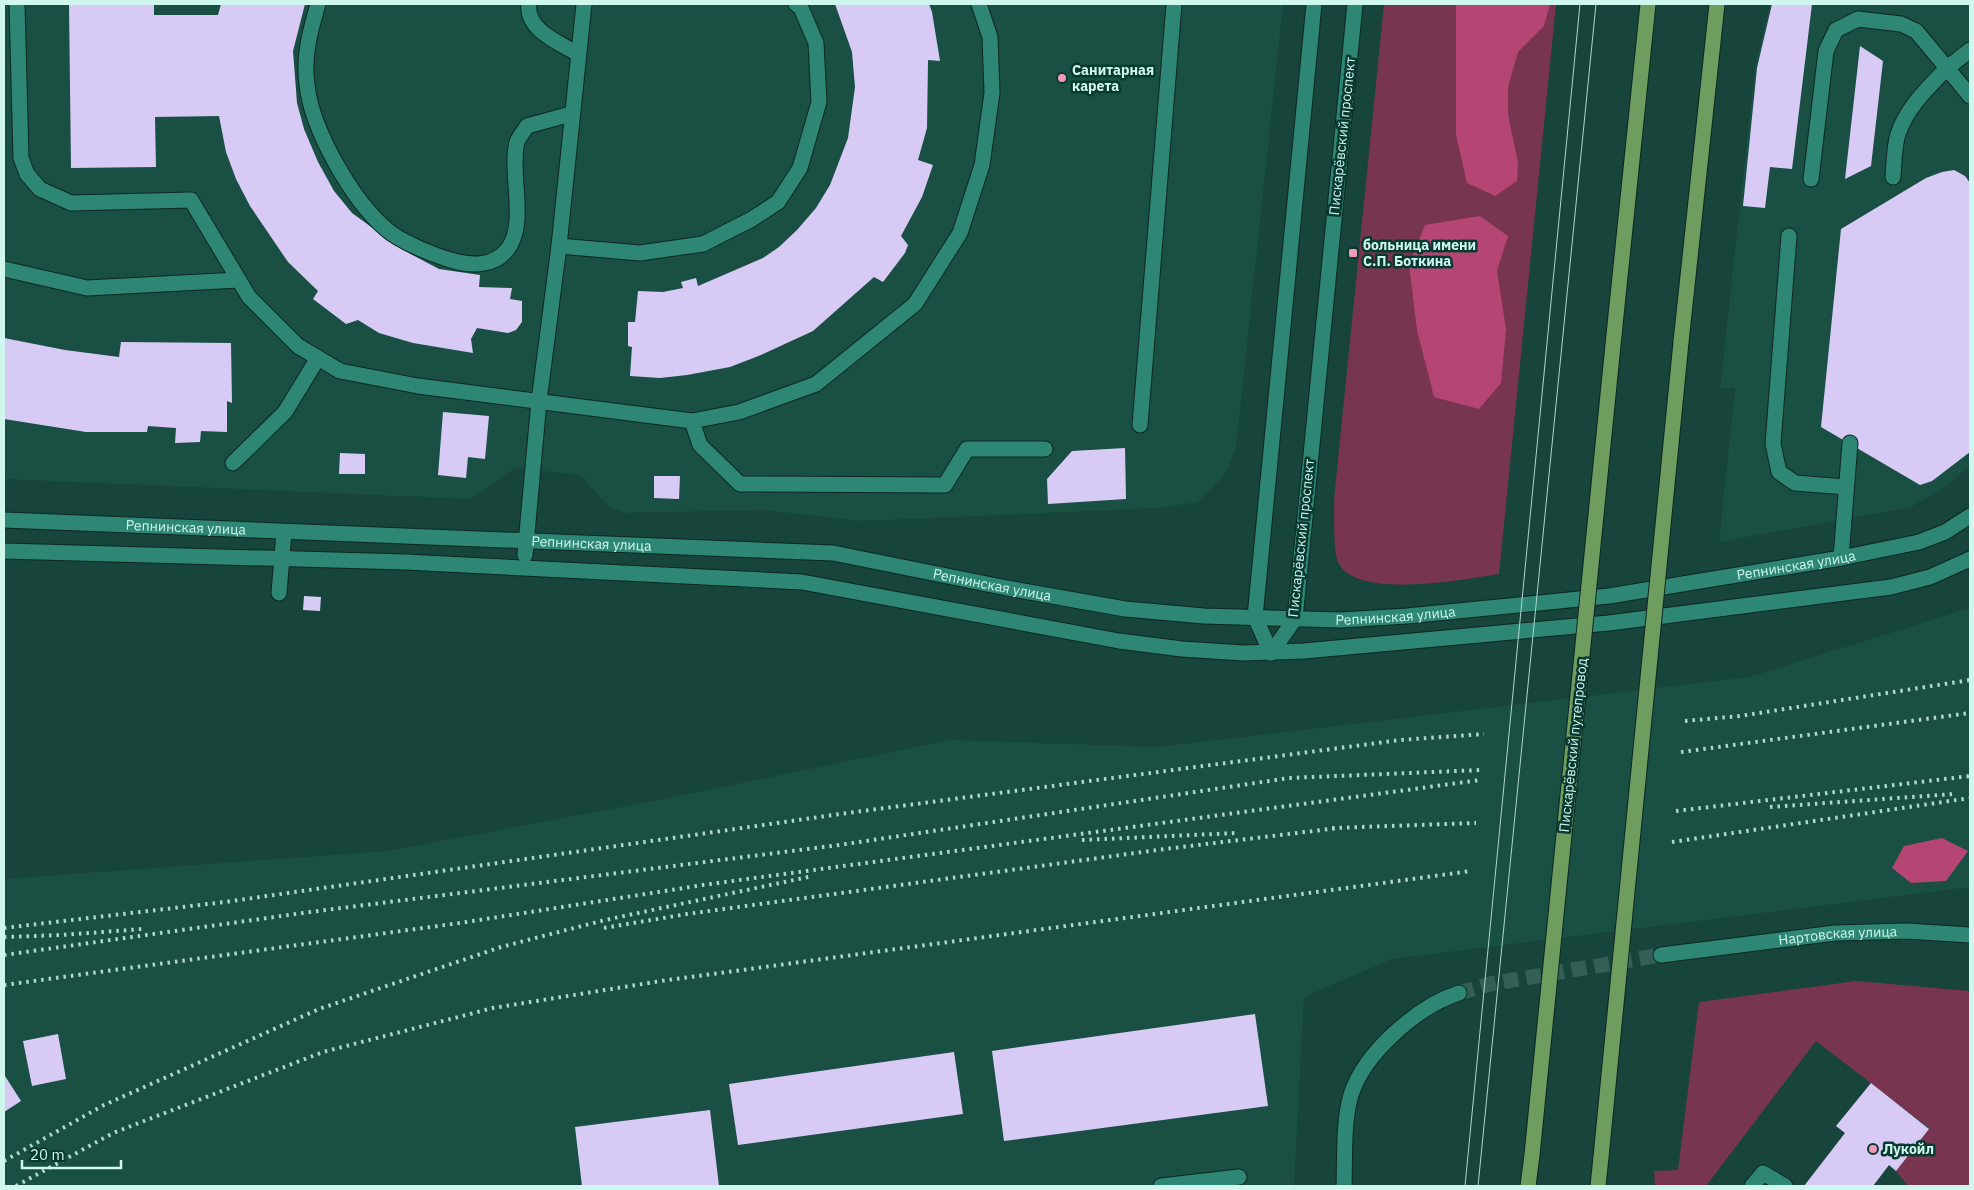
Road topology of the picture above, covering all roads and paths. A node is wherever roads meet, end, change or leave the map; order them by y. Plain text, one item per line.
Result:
1 (17, 4) edge
2 (318, 4) edge
3 (529, 4) edge
4 (584, 4) edge
5 (796, 4) edge
6 (979, 4) edge
7 (1174, 4) edge
8 (1314, 4) edge
9 (1355, 4) edge
10 (1648, 4) edge
11 (1717, 4) edge
12 (1970, 50) edge
13 (578, 54) junction
14 (1947, 68) junction
15 (1970, 96) edge
16 (572, 114) junction
17 (1893, 177) dead end
18 (1811, 179) dead end
19 (1789, 236) dead end
20 (559, 246) junction
21 (4, 269) edge
22 (239, 280) junction
23 (318, 358) junction
24 (539, 401) junction
25 (692, 421) junction
26 (1140, 425) dead end
27 (1850, 443) dead end
28 (1045, 449) dead end
29 (233, 463) dead end
30 (1846, 487) junction
31 (1970, 516) edge
32 (4, 520) edge
33 (284, 532) junction
34 (4, 551) edge
35 (525, 555) dead end
36 (1841, 558) junction
37 (1970, 558) edge
38 (282, 559) junction
39 (280, 593) dead end
40 (1255, 617) junction
41 (1295, 619) junction
42 (1271, 653) junction
43 (1970, 935) edge
44 (1661, 955) tunnel mouth
45 (1459, 993) tunnel mouth
46 (1239, 1177) dead end
47 (1161, 1186) edge
48 (1344, 1186) edge
49 (1528, 1186) edge
50 (1598, 1186) edge
51 (1752, 1186) edge
52 (1785, 1186) edge

1 - 22 street
2 - 16 street
3 - 13 street
4 - 13 street
5 - 20 street
6 - 25 street
7 - 26 street
8 - 40 street
9 - 41 street, Пискарёвский проспект
10 - 49 main road, Пискарёвский путепровод, bridge
11 - 50 main road, bridge
12 - 14 street
13 - 16 street
14 - 15 street
14 - 17 street
14 - 18 street
16 - 20 street
19 - 30 street
20 - 24 street
21 - 22 street
22 - 23 street
23 - 24 street
23 - 29 street
24 - 25 street
24 - 35 street
25 - 28 street
27 - 30 street
30 - 36 street
31 - 36 street, Репнинская улица
32 - 33 street, Репнинская улица
33 - 38 street
33 - 40 street, Репнинская улица
34 - 38 street, Репнинская улица
36 - 41 street, Репнинская улица
37 - 42 street, Репнинская улица
38 - 39 street
38 - 42 street, Репнинская улица
40 - 41 street, Репнинская улица
40 - 42 street
41 - 42 street, Пискарёвский проспект
43 - 44 street, Нартовская улица
45 - 48 street
46 - 47 street
51 - 52 street

